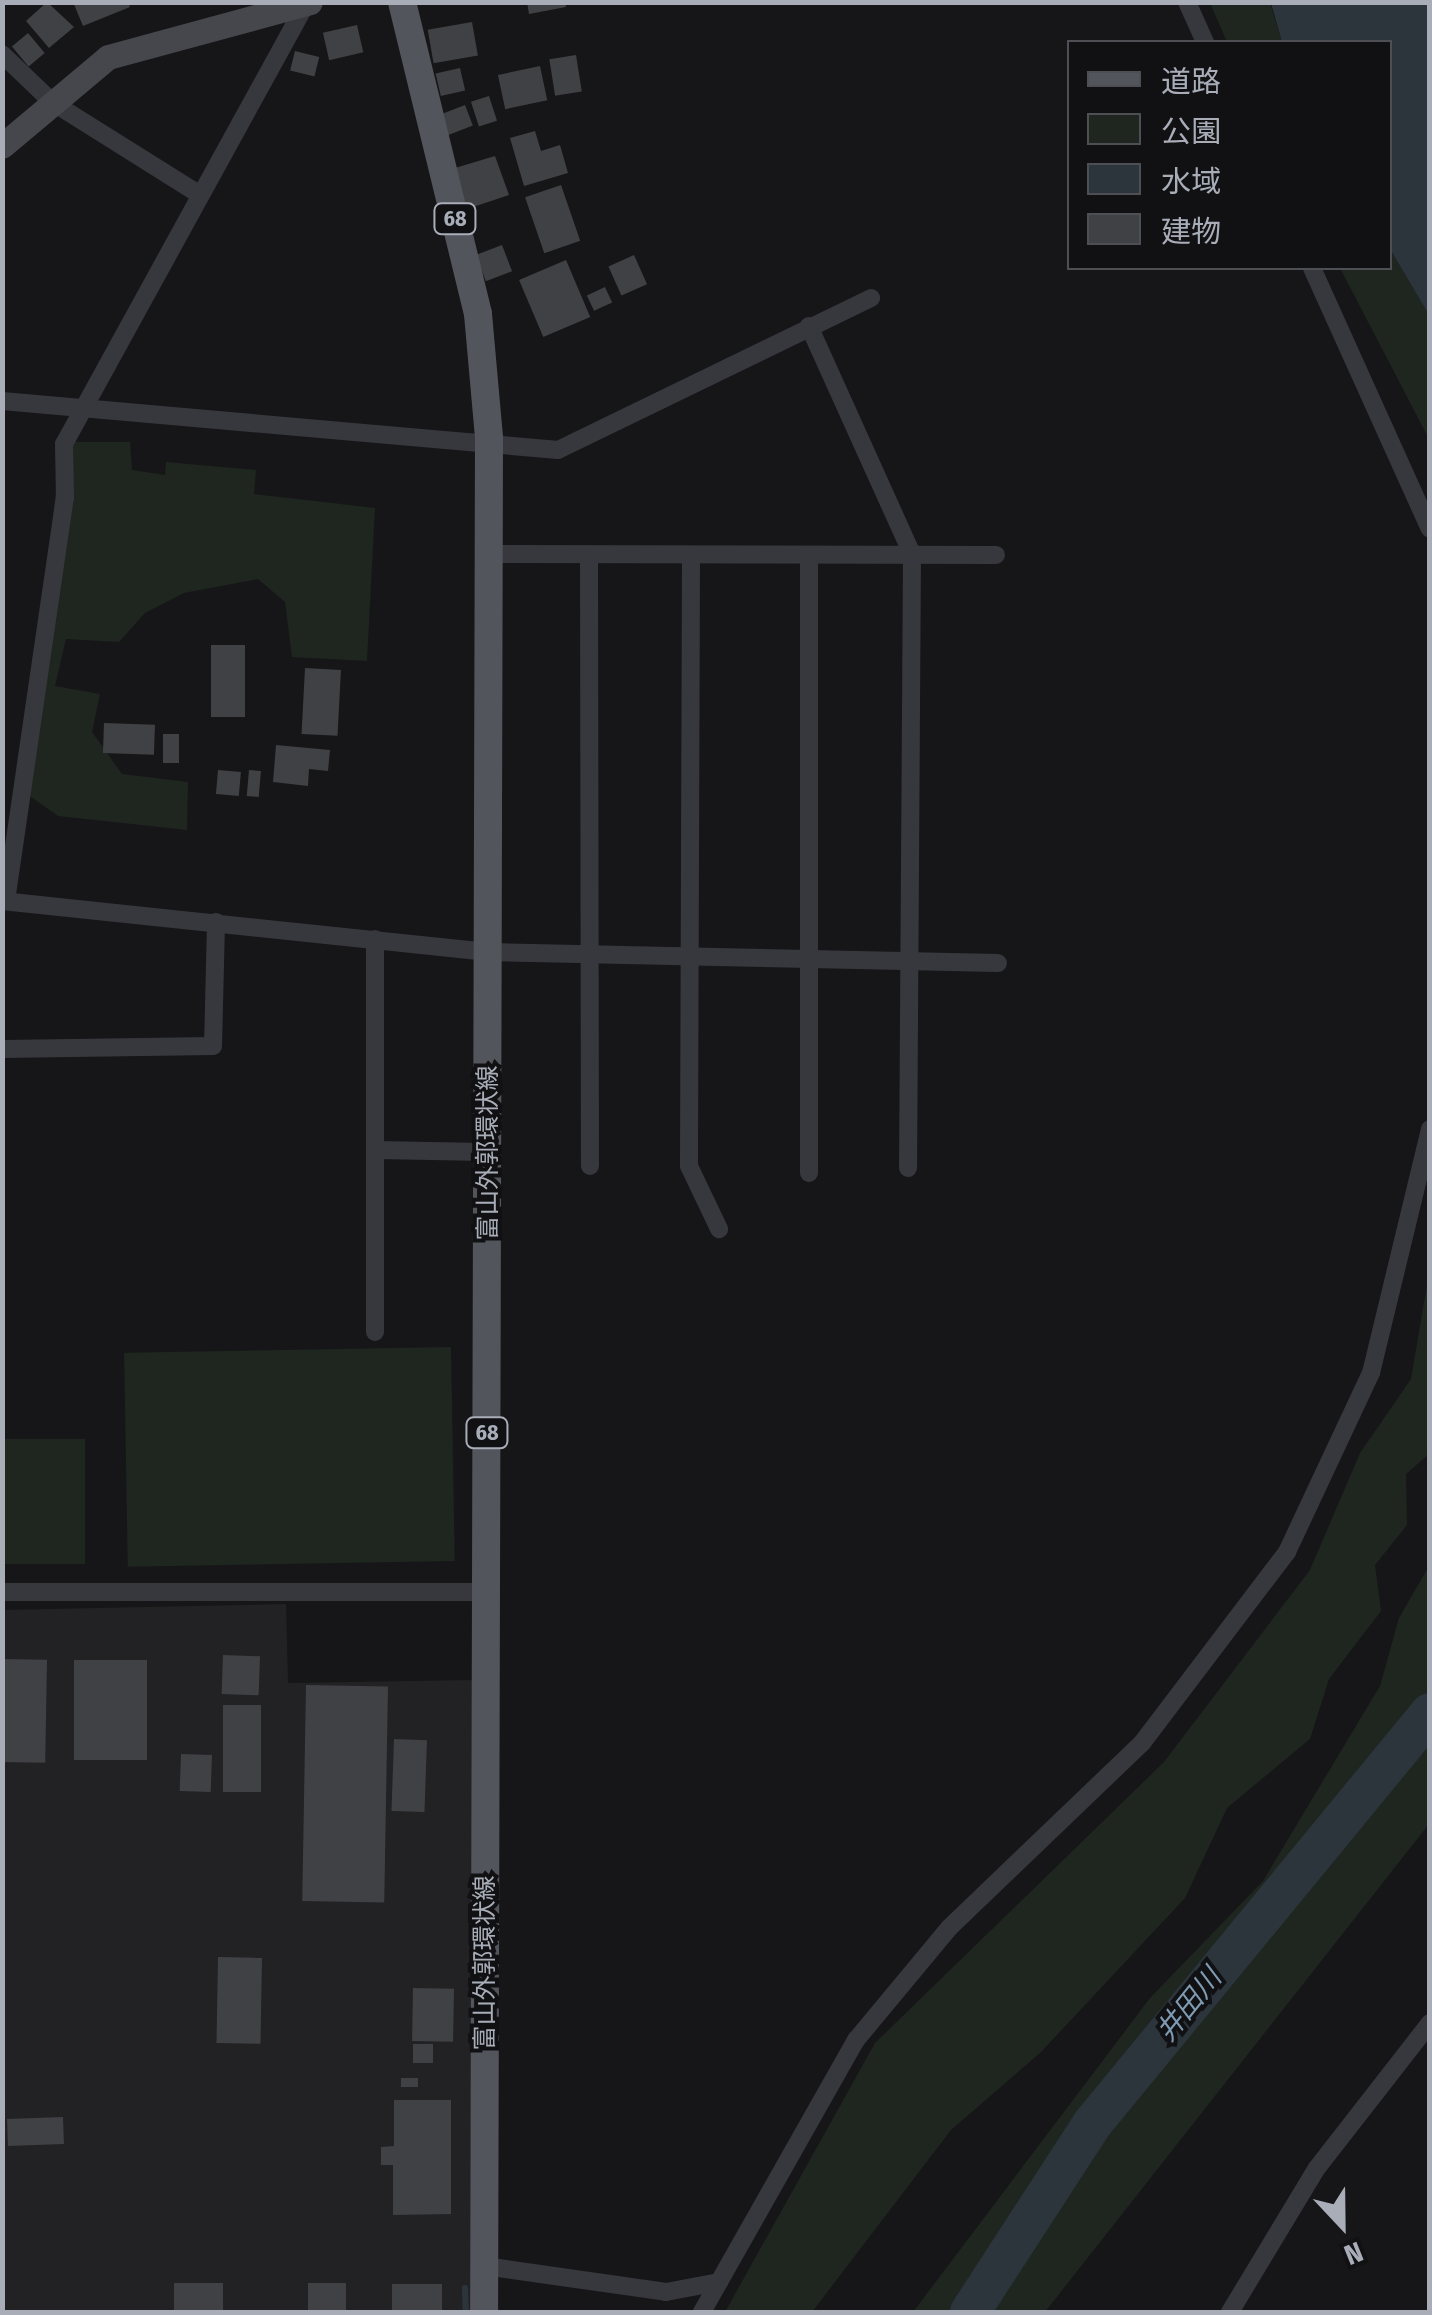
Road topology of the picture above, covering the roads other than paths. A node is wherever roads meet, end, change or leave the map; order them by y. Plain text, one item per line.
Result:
1 (402, 2) edge
2 (1187, 2) edge
3 (308, 3) edge
4 (1204, 40) edge
5 (2, 54) edge
6 (52, 102) junction
7 (2, 146) edge
8 (197, 193) junction
9 (1313, 270) edge
10 (871, 298) dead end
11 (809, 326) junction
12 (2, 401) edge
13 (87, 402) junction
14 (489, 438) junction
15 (1430, 529) edge
16 (491, 554) junction
17 (912, 554) junction
18 (996, 555) dead end
19 (590, 556) junction
20 (691, 558) junction
21 (809, 559) junction
22 (4, 901) edge
23 (216, 922) junction
24 (375, 939) junction
25 (490, 952) junction
26 (590, 955) junction
27 (691, 958) junction
28 (808, 962) junction
29 (908, 962) junction
30 (998, 963) dead end
31 (2, 1048) edge
32 (1430, 1129) edge
33 (375, 1150) junction
34 (488, 1152) junction
35 (590, 1166) dead end
36 (908, 1168) dead end
37 (808, 1172) dead end
38 (719, 1229) dead end
39 (375, 1332) dead end
40 (2, 1592) edge
41 (486, 1592) junction
42 (1430, 2022) edge
43 (484, 2266) junction
44 (719, 2282) junction
45 (484, 2312) edge
46 (702, 2312) edge
47 (1230, 2312) edge

1 - 14 main road, 富山外郭環状線 / 68
2 - 4 street
3 - 6 main road
3 - 8 street
5 - 6 street
6 - 7 main road
6 - 8 street
8 - 13 street
9 - 15 street
10 - 11 street
11 - 14 street
11 - 17 street
12 - 13 street
13 - 14 street
13 - 22 street
14 - 16 main road, 富山外郭環状線 / 68
16 - 19 street
16 - 25 main road, 富山外郭環状線 / 68
17 - 18 street
17 - 21 street
17 - 29 street
19 - 20 street
19 - 26 street
20 - 21 street
20 - 27 street
21 - 28 street
22 - 23 street
23 - 24 street
23 - 31 street
24 - 25 street
24 - 33 street
25 - 26 street
25 - 34 main road, 富山外郭環状線 / 68
26 - 27 street
26 - 35 street
27 - 28 street
27 - 38 street
28 - 29 street
28 - 37 street
29 - 30 street
29 - 36 street
32 - 44 street
33 - 34 street
33 - 39 street
34 - 41 main road, 富山外郭環状線 / 68
40 - 41 street
41 - 43 main road, 富山外郭環状線 / 68
42 - 47 street
43 - 44 street
43 - 45 main road, 富山外郭環状線 / 68
44 - 46 street

